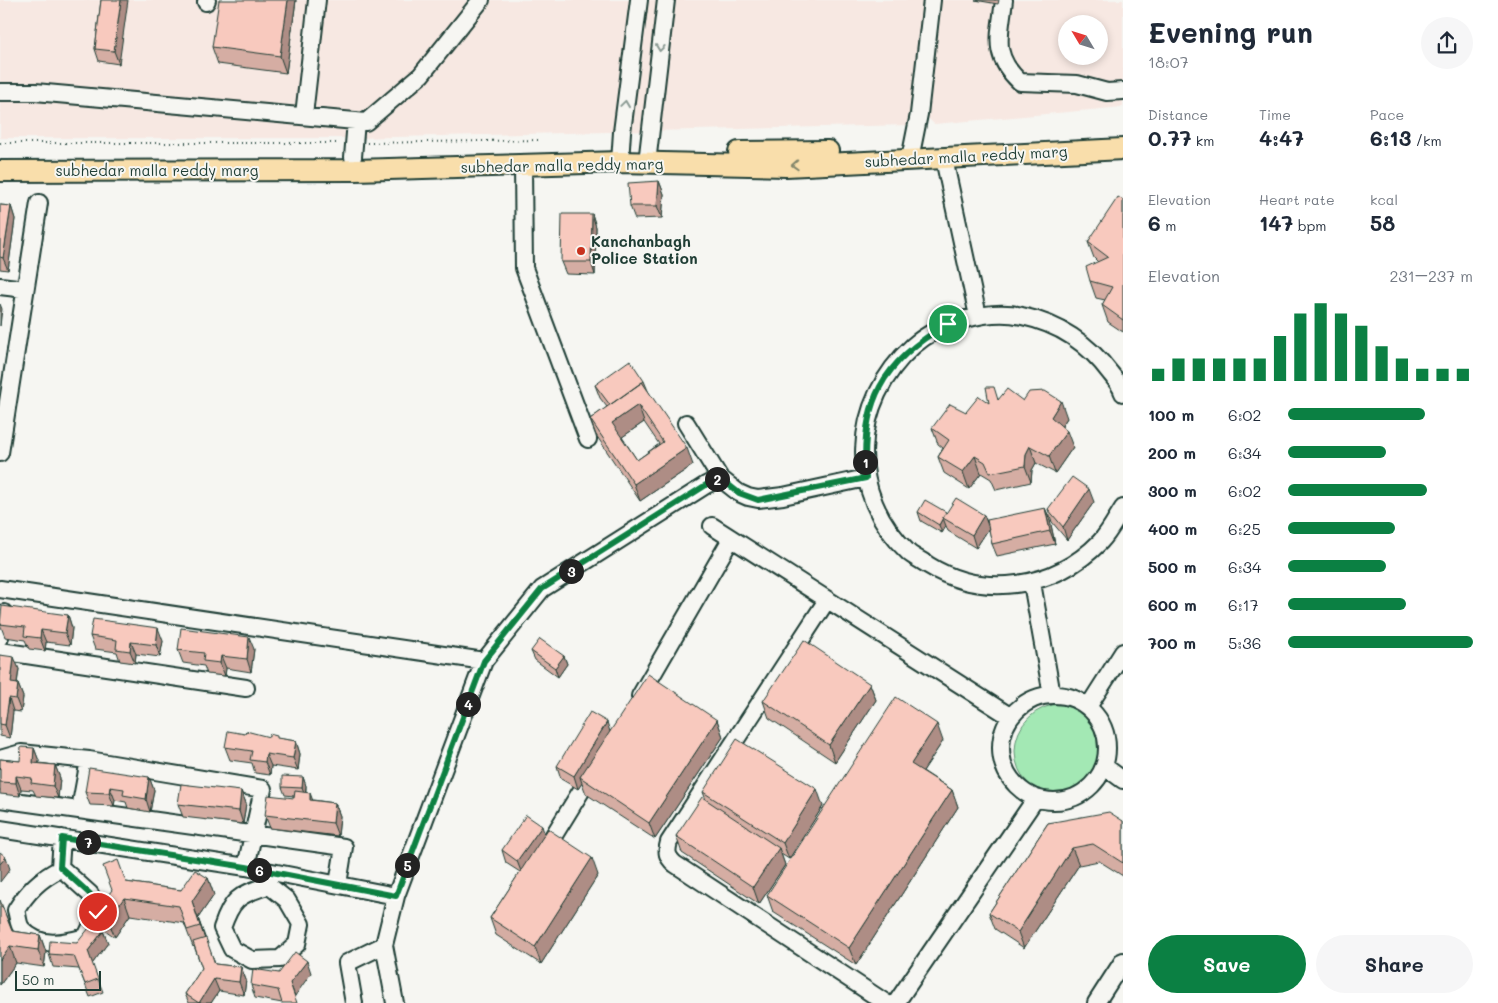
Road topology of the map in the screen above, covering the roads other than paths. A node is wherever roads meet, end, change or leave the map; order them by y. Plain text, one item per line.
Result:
1 (317, 0) edge
2 (481, 0) edge
3 (639, 0) edge
4 (666, 0) edge
5 (932, 0) edge
6 (1004, 0) edge
7 (1123, 91) edge
8 (0, 92) edge
9 (304, 115) junction
10 (356, 121) junction
11 (1123, 137) edge
12 (1123, 149) edge
13 (353, 150) junction
14 (911, 155) junction
15 (620, 157) junction
16 (0, 158) edge
17 (647, 158) junction
18 (944, 159) junction
19 (523, 166) junction
20 (0, 171) edge
21 (39, 203) dead end
22 (0, 286) edge
23 (25, 289) junction
24 (978, 316) junction
25 (1123, 393) edge
26 (686, 423) dead end
27 (588, 439) dead end
28 (0, 453) edge
29 (720, 478) junction
30 (866, 478) junction
31 (1123, 508) edge
32 (712, 526) dead end
33 (731, 539) junction
34 (1032, 583) junction
35 (0, 589) edge
36 (827, 600) junction
37 (4, 612) edge
38 (0, 637) edge
39 (0, 651) edge
40 (1123, 652) edge
41 (484, 661) junction
42 (246, 688) dead end
43 (1052, 695) junction
44 (1088, 707) junction
45 (632, 710) edge
46 (1011, 717) junction
47 (0, 759) edge
48 (89, 760) junction
49 (600, 760) edge
50 (1104, 766) junction
51 (1123, 780) edge
52 (1036, 798) junction
53 (0, 799) edge
54 (80, 809) junction
55 (0, 829) edge
56 (252, 834) junction
57 (62, 838) junction
58 (60, 867) junction
59 (246, 867) junction
60 (533, 870) edge
61 (267, 877) junction
62 (338, 884) junction
63 (396, 896) junction
64 (384, 946) junction
65 (1123, 961) edge
66 (354, 1003) edge
67 (395, 1003) edge
68 (886, 1003) edge
69 (896, 1003) edge
70 (1096, 1003) edge

1 - 9 lane
2 - 10 lane
15 -> 3 lane
4 -> 17 lane
5 - 14 lane
6 - 7 lane
8 - 9 lane
9 - 10 lane
10 - 13 lane
11 - 14 main road, subhedar malla reddy marg
12 - 18 main road, subhedar malla reddy marg
13 - 15 main road, subhedar malla reddy marg
13 - 16 main road, subhedar malla reddy marg
14 - 17 main road, subhedar malla reddy marg
14 - 18 main road, subhedar malla reddy marg
15 - 17 main road, subhedar malla reddy marg
15 - 19 main road, subhedar malla reddy marg
18 - 24 lane
19 - 20 main road, subhedar malla reddy marg
19 - 27 lane
21 - 23 lane
22 - 23 lane
23 - 28 lane
24 - 25 lane
24 - 30 lane
26 - 29 lane
29 - 30 lane
29 - 41 lane
30 - 34 lane
31 - 34 lane
32 - 33 lane
33 - 36 lane
33 - 45 lane
34 - 43 lane
35 - 41 lane
36 - 46 lane
36 - 68 lane
37 - 38 lane
39 - 42 lane
40 - 44 lane
41 - 63 lane
43 - 44 lane
43 - 46 lane
44 - 50 lane
46 - 52 lane
47 - 48 lane
48 - 54 lane
48 - 56 lane
49 - 60 lane
50 - 51 lane
50 - 52 lane
52 - 69 lane
53 - 54 lane
54 - 56 lane
55 - 57 lane
56 - 59 lane
56 - 62 lane
57 - 58 lane
57 - 59 lane
58 - 58 lane
59 - 61 lane
61 - 61 lane
61 - 62 lane
62 - 63 lane
63 - 64 lane
64 - 66 lane
64 - 67 lane
65 - 70 lane

